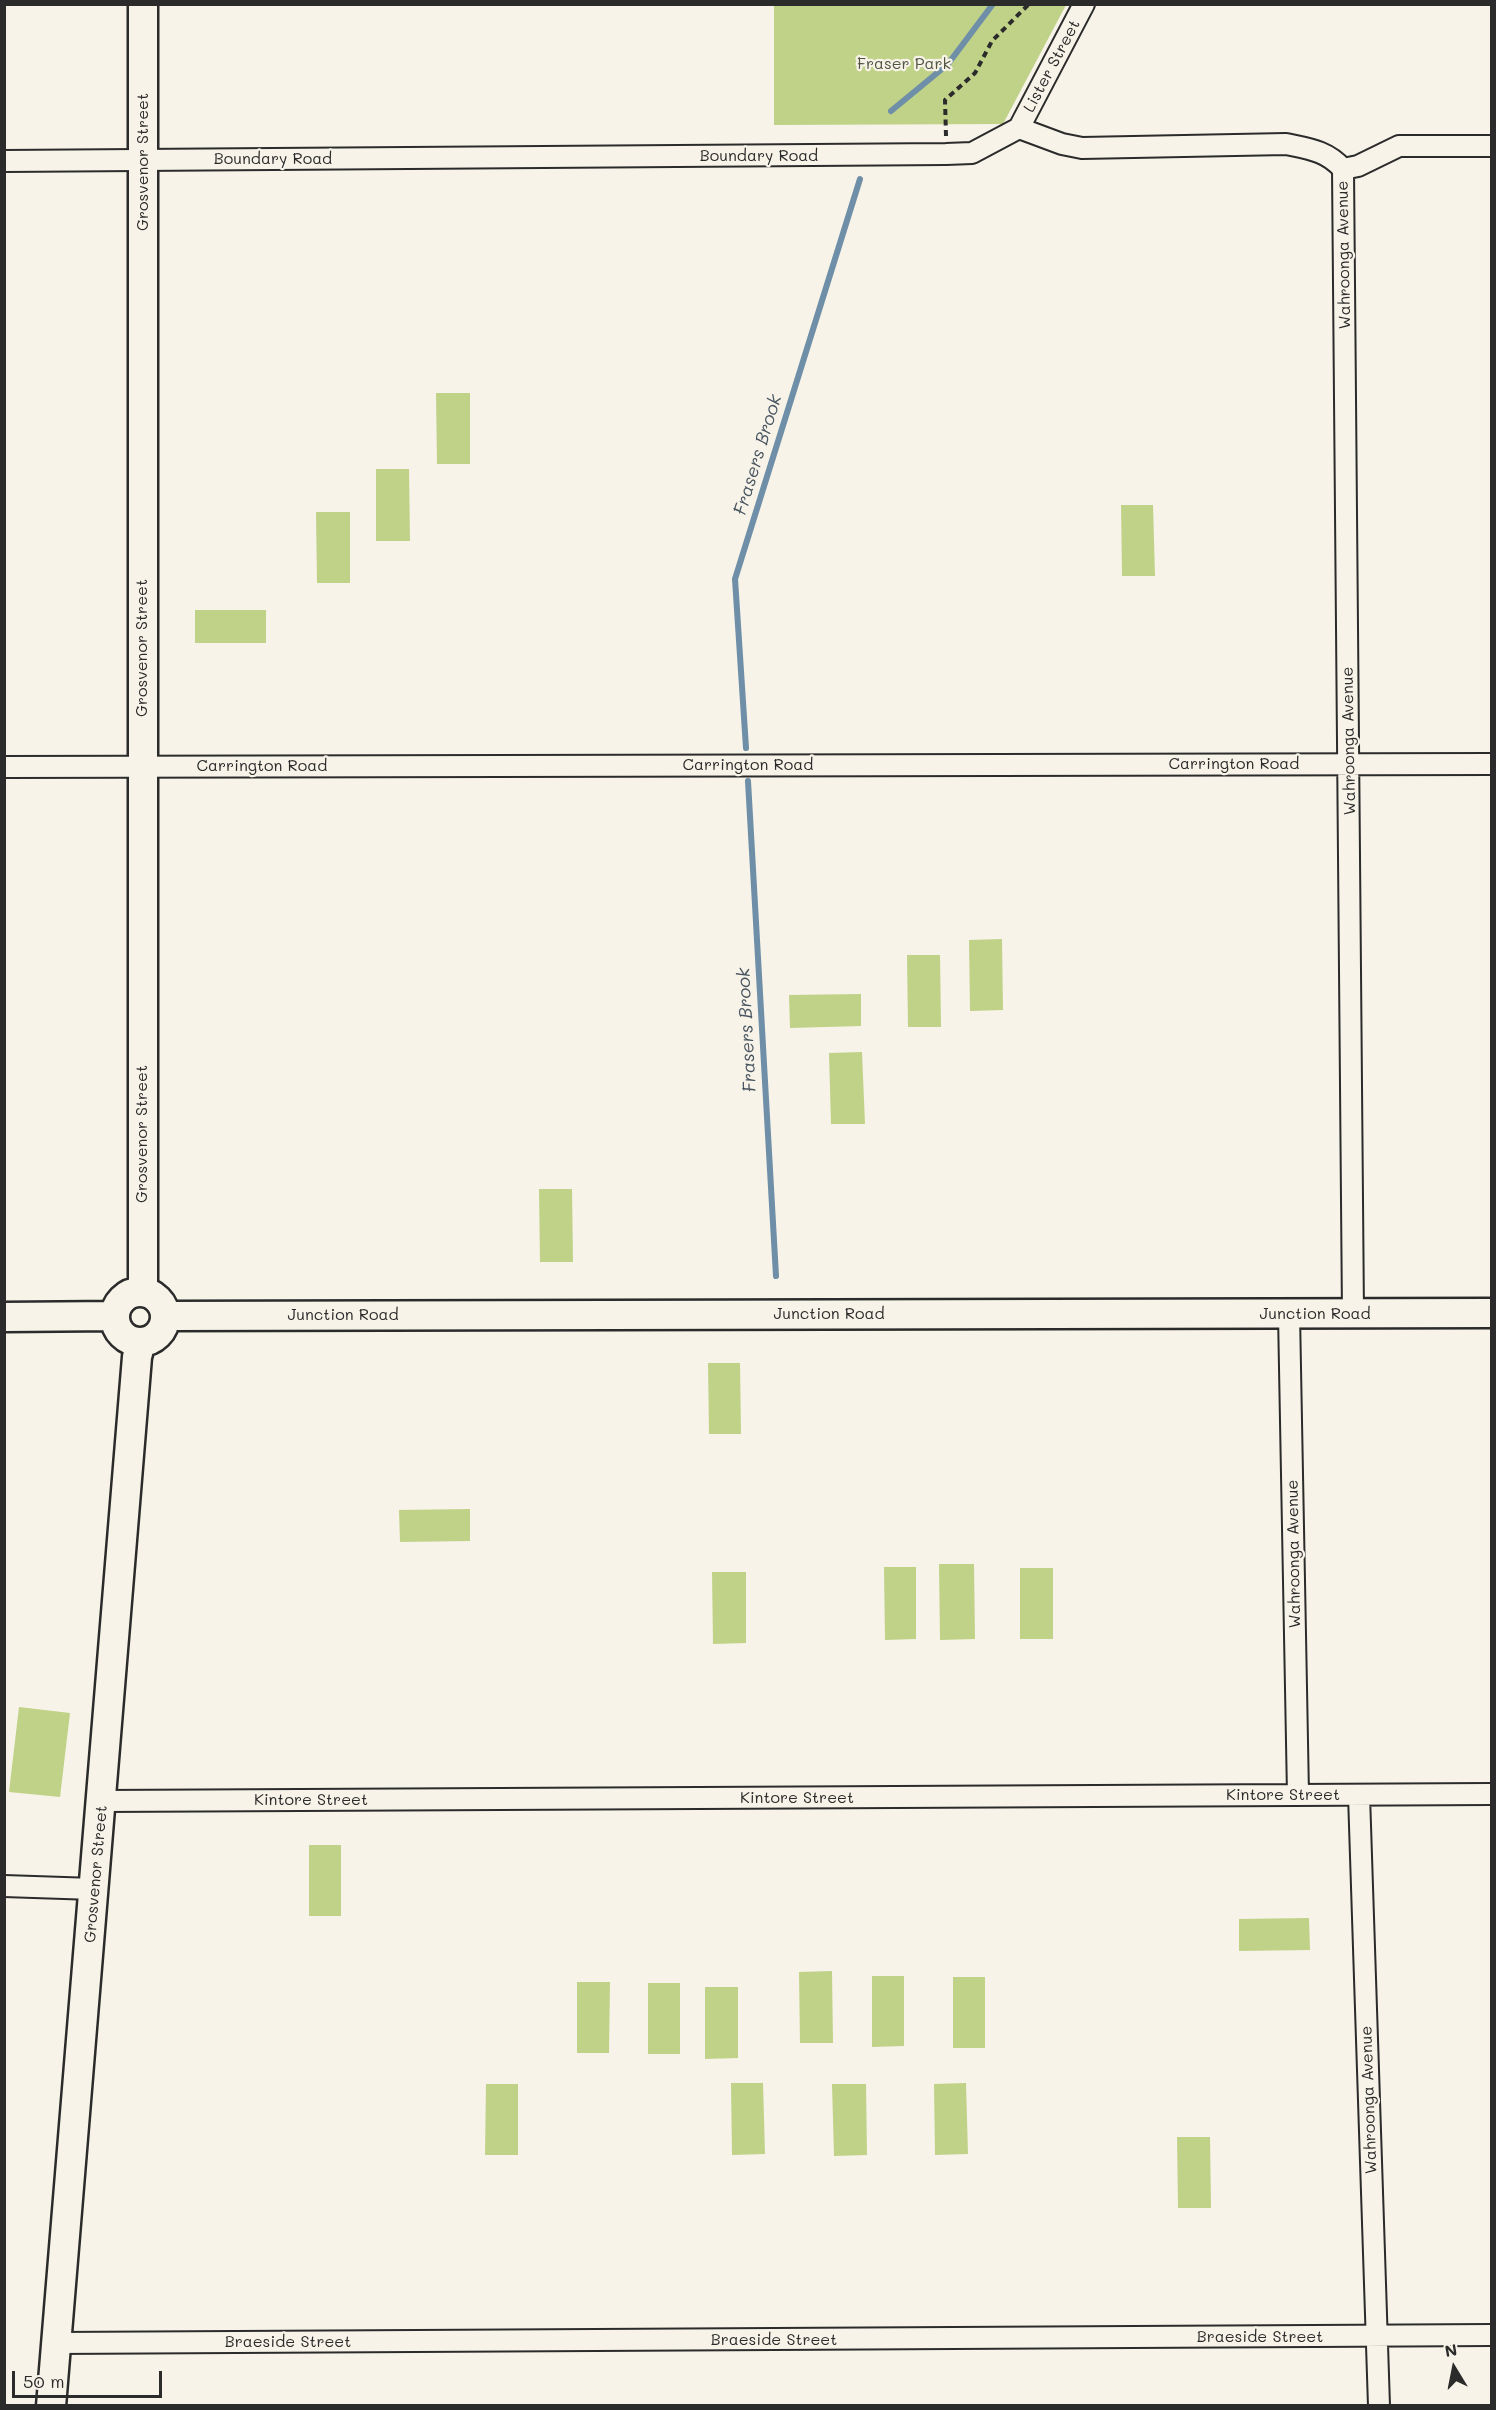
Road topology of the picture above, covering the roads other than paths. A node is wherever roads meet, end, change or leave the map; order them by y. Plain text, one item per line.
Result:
1 (142, 4) edge
2 (1084, 4) edge
3 (1019, 128) junction
4 (1491, 146) edge
5 (144, 160) junction
6 (4, 161) edge
7 (1343, 169) junction
8 (1350, 764) junction
9 (1491, 764) edge
10 (4, 767) edge
11 (142, 767) junction
12 (143, 1292) junction
13 (1353, 1313) junction
14 (1491, 1313) edge
15 (1289, 1314) junction
16 (115, 1316) junction
17 (166, 1316) junction
18 (4, 1317) edge
19 (141, 1342) junction
20 (1491, 1794) edge
21 (1298, 1795) junction
22 (1359, 1795) junction
23 (102, 1801) junction
24 (4, 1886) edge
25 (94, 1889) junction
26 (1377, 2336) junction
27 (1491, 2336) edge
28 (56, 2343) junction
29 (51, 2406) edge
30 (1379, 2406) edge

1 - 5 street, Grosvenor Street
2 - 3 street, Lister Street
3 - 5 street, Boundary Road
3 - 7 street
4 - 7 street
5 - 6 street, Boundary Road
5 - 11 street, Grosvenor Street
7 - 8 street, Wahroonga Avenue
8 - 9 street, Carrington Road
8 - 11 street, Carrington Road
8 - 13 street, Wahroonga Avenue
10 - 11 street, Carrington Road
11 - 12 street, Grosvenor Street
12 - 16 street
12 - 17 street
13 - 14 street, Junction Road
13 - 15 street, Junction Road
15 - 17 street, Junction Road
15 - 21 street, Wahroonga Avenue
16 - 18 street
16 - 19 street
17 - 19 street
19 - 23 street, Grosvenor Street
20 - 22 street, Kintore Street
21 - 22 street, Kintore Street
21 - 23 street, Kintore Street
22 - 26 street, Wahroonga Avenue
23 - 25 street, Grosvenor Street
24 - 25 street
25 - 28 street, Grosvenor Street
26 - 27 street, Braeside Street
26 - 28 street, Braeside Street
26 - 30 street, Wahroonga Avenue
28 - 29 street, Grosvenor Street

